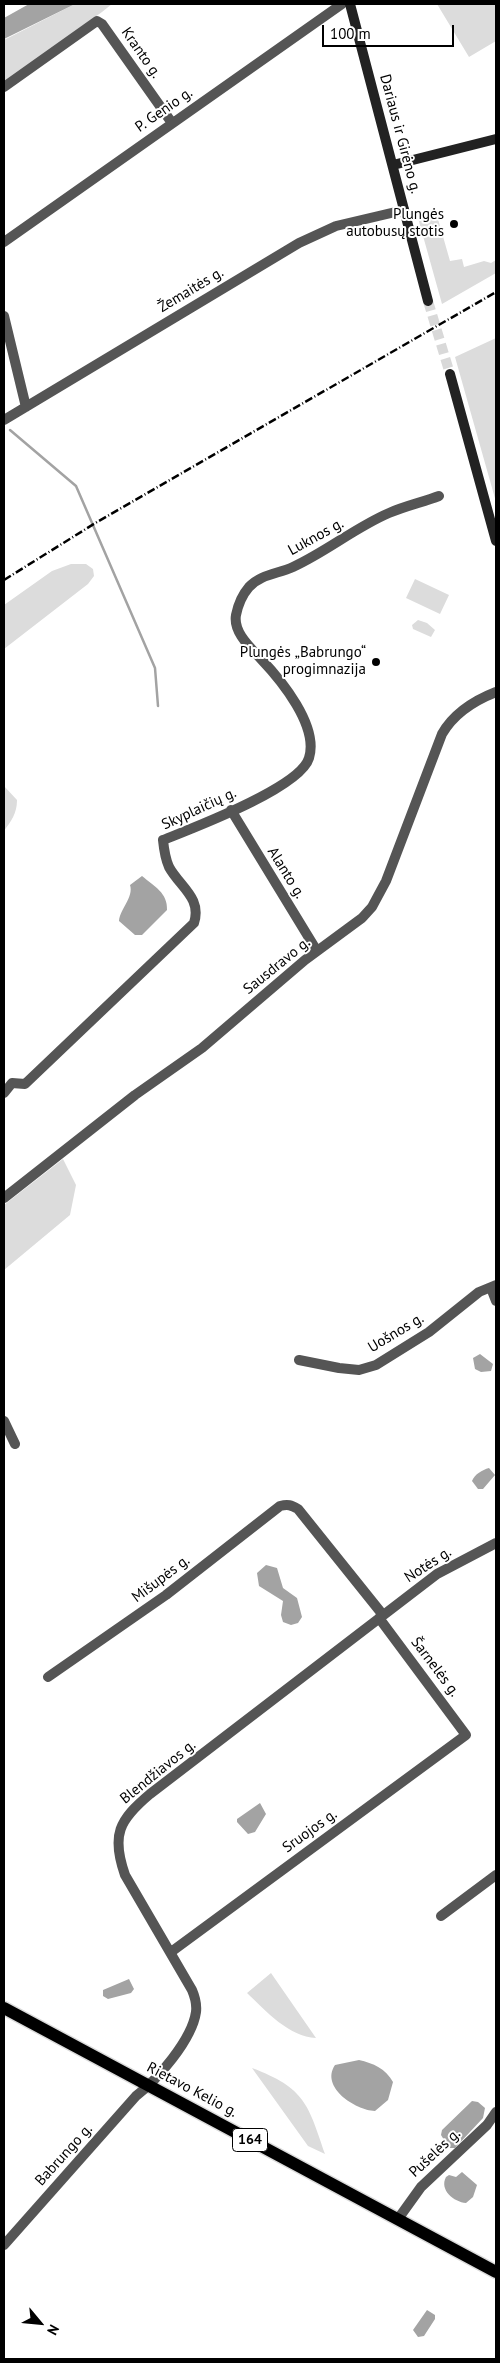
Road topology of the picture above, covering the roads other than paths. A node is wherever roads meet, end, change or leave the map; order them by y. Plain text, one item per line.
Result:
1 (342, 4) edge
2 (350, 4) edge
3 (4, 86) edge
4 (172, 123) junction
5 (496, 139) edge
6 (393, 164) junction
7 (404, 210) junction
8 (4, 242) edge
9 (428, 301) tunnel mouth
10 (4, 316) edge
11 (450, 374) tunnel mouth
12 (26, 406) junction
13 (4, 420) edge
14 (439, 496) dead end
15 (496, 542) edge
16 (237, 630) joint
17 (496, 687) edge
18 (492, 694) edge
19 (231, 810) junction
20 (317, 951) junction
21 (4, 1093) edge
22 (4, 1198) edge
23 (494, 1286) edge
24 (496, 1301) edge
25 (299, 1360) dead end
26 (4, 1421) edge
27 (16, 1444) dead end
28 (290, 1504) joint
29 (496, 1543) edge
30 (381, 1617) junction
31 (48, 1677) dead end
32 (466, 1735) joint
33 (496, 1875) edge
34 (441, 1916) dead end
35 (171, 1952) junction
36 (4, 2008) edge
37 (149, 2086) junction
38 (496, 2112) edge
39 (398, 2219) junction
40 (4, 2246) edge
41 (496, 2272) edge

1 - 4 street, P. Genio g.
2 - 6 main road, Dariaus ir Girėno g.
3 - 4 street, Kranto g.
4 - 8 street, P. Genio g.
5 - 6 main road
6 - 7 main road, Dariaus ir Girėno g.
7 - 9 main road, Dariaus ir Girėno g.
7 - 12 street, Žemaitės g.
10 - 12 street
11 - 15 main road
12 - 13 street, Žemaitės g.
14 - 16 street, Luknos g.
16 - 19 street, Skyplaičių g.
17 - 18 street, Sausdravo g.
18 - 20 street, Sausdravo g.
19 - 20 street, Alanto g.
19 - 21 street, Skyplaičių g.
20 - 22 street, Sausdravo g.
23 - 24 street
23 - 25 street, Uošnos g.
26 - 27 street
28 - 30 street, Šarnelės g.
28 - 31 street, Mišupės g.
29 - 30 street, Notės g.
30 - 32 street, Šarnelės g.
30 - 35 street, Blendžiavos g.
32 - 35 street, Sruojos g.
33 - 34 street
35 - 37 street, Blendžiavos g.
36 - 37 main road, Rietavo Kelio g. / 164
37 - 39 main road, Rietavo Kelio g. / 164
37 - 40 street, Babrungo g.
38 - 39 street, Pušelės g.
39 - 41 main road, Rietavo Kelio g. / 164

